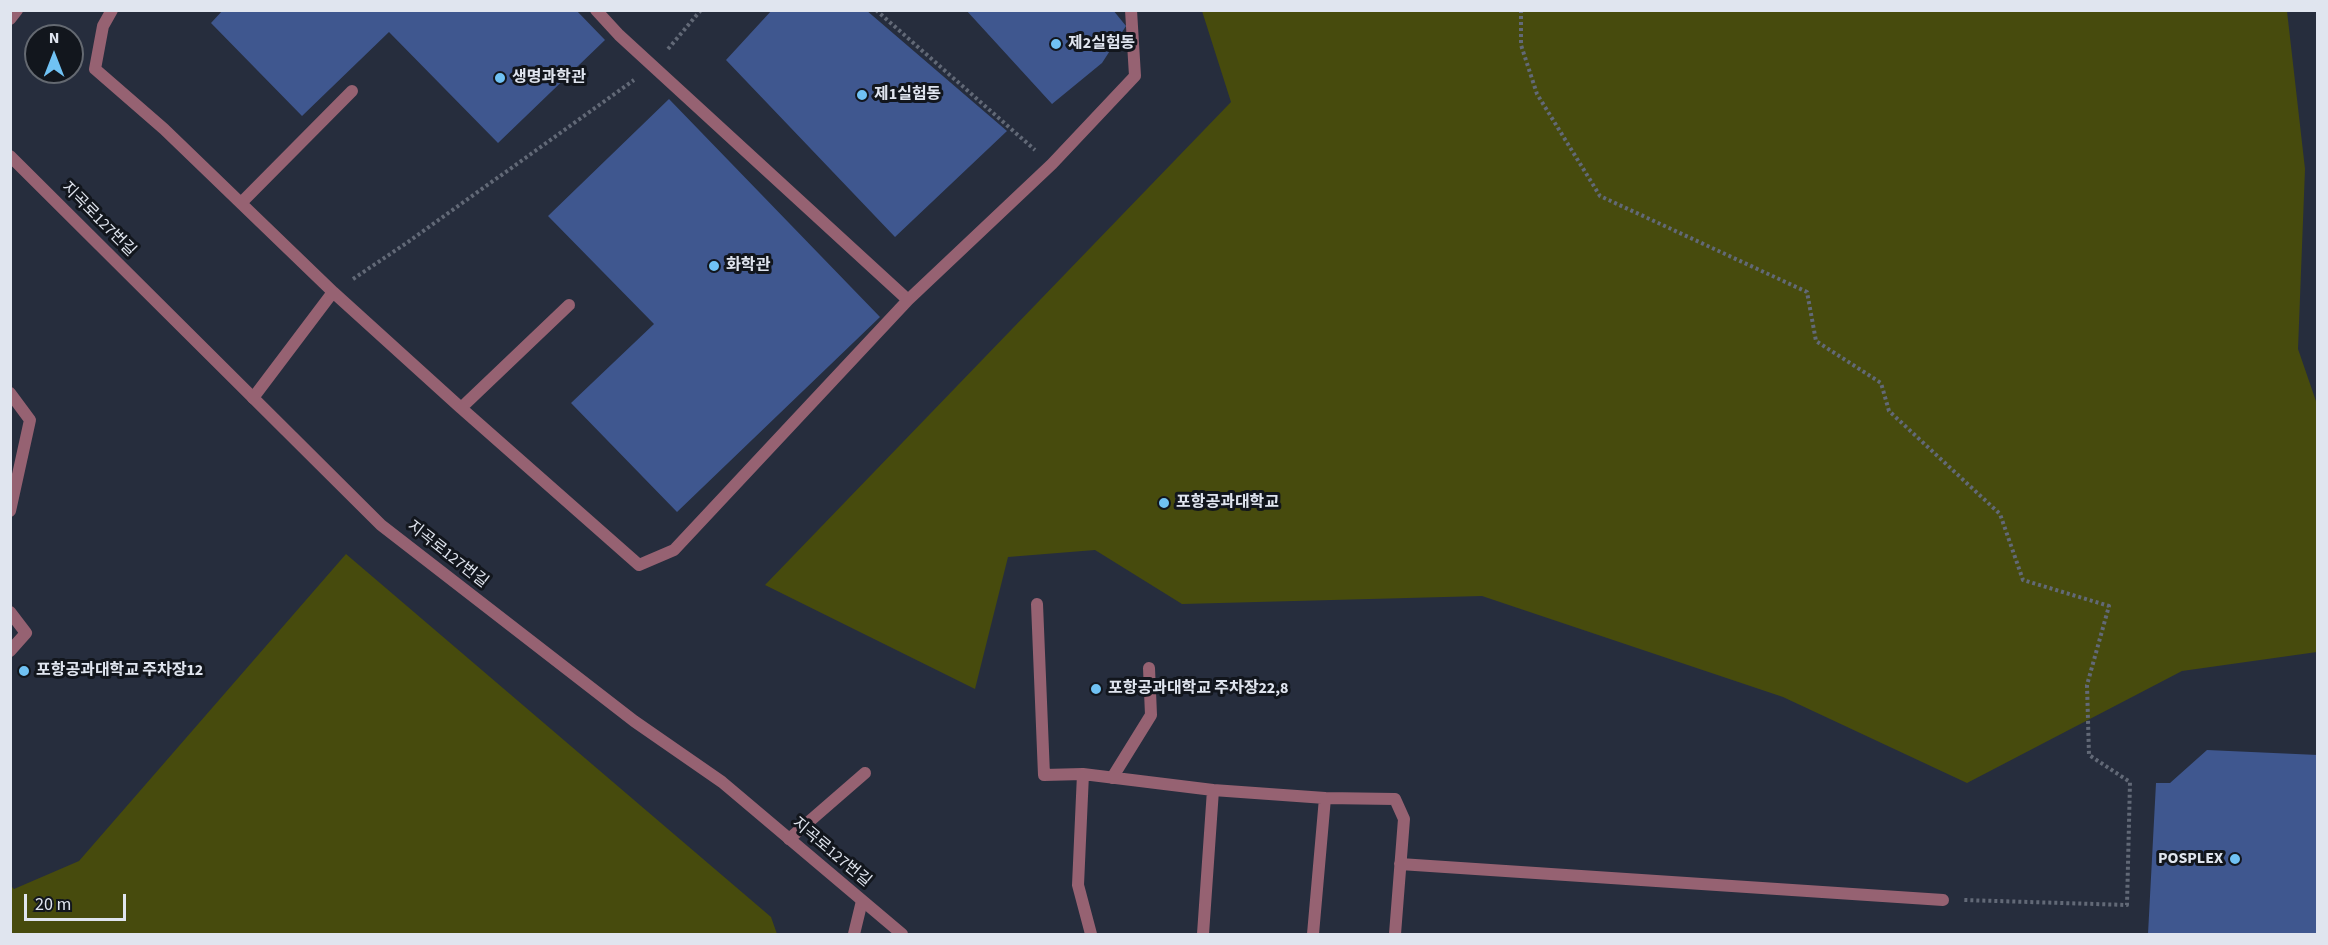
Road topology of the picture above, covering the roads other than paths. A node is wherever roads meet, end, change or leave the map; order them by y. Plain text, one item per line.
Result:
1 (17, 10) edge
2 (112, 10) edge
3 (596, 10) edge
4 (1131, 10) edge
5 (10, 19) edge
6 (352, 92) dead end
7 (10, 156) edge
8 (241, 203) junction
9 (333, 292) junction
10 (908, 300) junction
11 (568, 305) dead end
12 (10, 393) edge
13 (253, 398) junction
14 (461, 408) junction
15 (10, 512) edge
16 (1037, 604) dead end
17 (10, 612) edge
18 (10, 651) edge
19 (1149, 668) dead end
20 (865, 773) dead end
21 (1083, 774) junction
22 (1112, 778) junction
23 (1213, 790) junction
24 (1325, 798) junction
25 (789, 839) junction
26 (1400, 864) junction
27 (1943, 900) road end
28 (862, 901) junction
29 (854, 934) edge
30 (902, 934) edge
31 (1091, 934) edge
32 (1203, 934) edge
33 (1313, 934) edge
34 (1395, 934) edge

1 - 5 street
2 - 8 street
3 - 10 street
4 - 10 street
6 - 8 street
7 - 13 street, 지곡로127번길
8 - 9 street
9 - 13 street
9 - 14 street
10 - 14 street
11 - 14 street
12 - 15 street
13 - 25 street, 지곡로127번길
16 - 21 street
17 - 18 street
19 - 22 street
20 - 25 street
21 - 22 street
21 - 31 street
22 - 23 street
23 - 24 street
23 - 32 street
24 - 26 street
24 - 33 street
25 - 28 street, 지곡로127번길
26 - 27 street
26 - 34 street
28 - 29 street
28 - 30 street, 지곡로127번길

